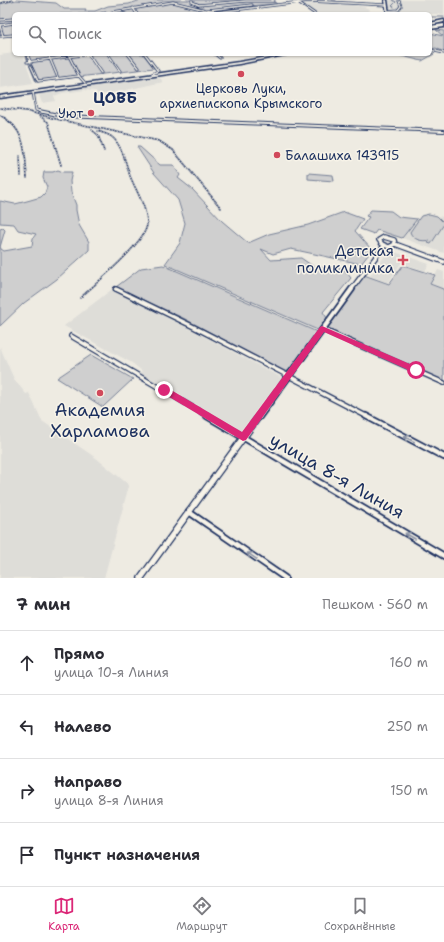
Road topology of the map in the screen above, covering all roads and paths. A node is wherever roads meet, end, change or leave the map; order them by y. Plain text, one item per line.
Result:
1 (192, 0) edge
2 (272, 0) edge
3 (386, 0) edge
4 (399, 1) dead end
5 (274, 2) junction
6 (298, 2) junction
7 (198, 5) junction
8 (386, 5) junction
9 (132, 8) junction
10 (208, 10) junction
11 (210, 11) dead end
12 (111, 12) edge
13 (135, 12) edge
14 (212, 12) edge
15 (217, 12) edge
16 (312, 12) edge
17 (388, 12) edge
18 (12, 19) edge
19 (0, 20) edge
20 (12, 24) edge
21 (444, 24) edge
22 (0, 25) edge
23 (432, 26) edge
24 (432, 26) edge
25 (12, 34) edge
26 (0, 36) edge
27 (3, 36) junction
28 (432, 50) edge
29 (444, 53) edge
30 (28, 56) edge
31 (49, 56) edge
32 (64, 56) edge
33 (69, 56) edge
34 (90, 56) edge
35 (109, 56) edge
36 (130, 56) edge
37 (147, 56) edge
38 (218, 56) edge
39 (265, 56) edge
40 (277, 56) edge
41 (220, 58) dead end
42 (51, 59) junction
43 (30, 63) junction
44 (139, 68) dead end
45 (120, 71) dead end
46 (101, 73) dead end
47 (152, 74) junction
48 (79, 76) junction
49 (58, 78) junction
50 (85, 83) junction
51 (33, 92) junction
52 (0, 96) edge
53 (444, 131) edge
54 (395, 244) junction
55 (384, 246) junction
56 (444, 262) edge
57 (115, 289) dead end
58 (322, 329) junction
59 (71, 336) dead end
60 (288, 376) junction
61 (444, 383) edge
62 (243, 438) junction
63 (444, 457) edge
64 (189, 512) junction
65 (444, 556) edge
66 (141, 578) edge
67 (285, 578) edge

1 - 7 street
2 - 5 street
3 - 8 main road
4 - 17 street
5 - 7 street
5 - 10 street
6 - 8 street
6 - 15 street
6 - 16 street
7 - 10 street
8 - 17 main road
9 - 11 street
9 - 12 street
9 - 13 street
10 - 14 street
18 - 19 street
20 - 22 street
21 - 23 main road
21 - 24 main road
22 - 27 street
25 - 27 street
26 - 27 street
28 - 29 street
30 - 43 street
31 - 42 street
32 - 42 street
33 - 48 street
34 - 46 street
35 - 45 street
36 - 44 street
37 - 47 street
38 - 41 street
39 - 47 main road
40 - 51 main road
42 - 43 street
42 - 49 street
43 - 49 street
47 - 50 main road
48 - 49 street
48 - 50 street
50 - 52 main road
51 - 52 main road
51 - 53 street
54 - 55 street
54 - 55 street
54 - 56 street
55 - 58 street
57 - 60 street
58 - 60 street
58 - 61 street
59 - 62 street, улица 8-я Линия
60 - 62 street
63 -> 60 street
62 - 64 street
65 -> 62 street, улица 8-я Линия
64 - 66 street
67 -> 64 street

